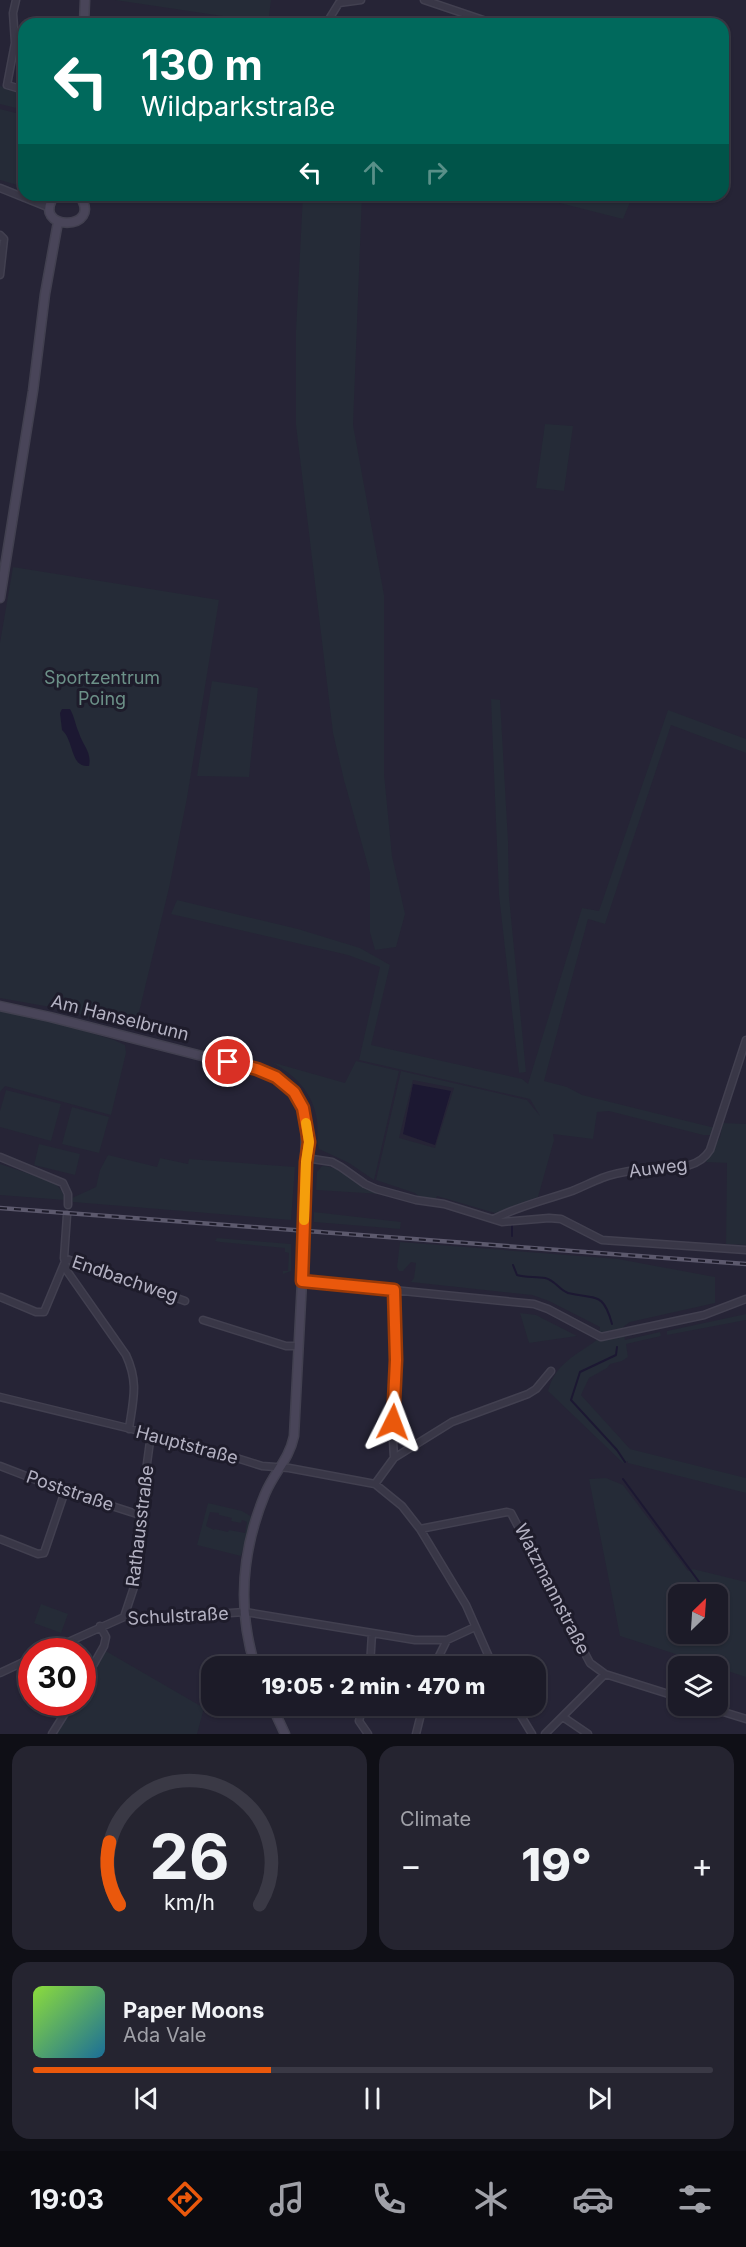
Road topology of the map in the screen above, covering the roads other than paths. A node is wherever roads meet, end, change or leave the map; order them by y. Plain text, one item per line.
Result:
1 (16, 0) edge
2 (85, 0) edge
3 (361, 0) edge
4 (424, 0) edge
5 (337, 2) edge
6 (84, 18) edge
7 (329, 18) edge
8 (477, 18) edge
9 (18, 88) edge
10 (0, 188) edge
11 (18, 194) edge
12 (34, 201) edge
13 (52, 201) edge
14 (83, 201) edge
15 (50, 208) junction
16 (58, 222) junction
17 (71, 224) junction
18 (0, 235) edge
19 (54, 247) junction
20 (0, 275) edge
21 (2, 577) edge
22 (0, 598) edge
23 (0, 1006) edge
24 (746, 1040) edge
25 (0, 1157) edge
26 (306, 1158) junction
27 (68, 1205) dead end
28 (67, 1215) dead end
29 (493, 1220) junction
30 (746, 1250) edge
31 (64, 1261) junction
32 (302, 1281) junction
33 (394, 1290) junction
34 (0, 1298) edge
35 (746, 1299) edge
36 (185, 1301) dead end
37 (203, 1320) dead end
38 (299, 1346) junction
39 (551, 1371) dead end
40 (0, 1397) edge
41 (129, 1429) junction
42 (151, 1434) junction
43 (394, 1458) junction
44 (0, 1466) edge
45 (281, 1469) junction
46 (375, 1484) junction
47 (65, 1491) junction
48 (140, 1515) junction
49 (420, 1529) junction
50 (0, 1539) edge
51 (245, 1612) junction
52 (124, 1617) junction
53 (100, 1626) junction
54 (475, 1627) junction
55 (372, 1634) junction
56 (75, 1638) edge
57 (447, 1640) junction
58 (253, 1656) edge
59 (370, 1656) edge
60 (439, 1656) edge
61 (488, 1656) edge
62 (96, 1660) edge
63 (18, 1665) edge
64 (0, 1673) edge
65 (605, 1674) junction
66 (668, 1694) edge
67 (728, 1713) edge
68 (63, 1716) edge
69 (277, 1716) edge
70 (360, 1716) edge
71 (420, 1716) edge
72 (521, 1716) edge
73 (564, 1717) junction
74 (746, 1719) edge
75 (52, 1734) edge
76 (285, 1734) edge
77 (368, 1734) edge
78 (416, 1734) edge
79 (532, 1734) edge
80 (545, 1734) edge
81 (588, 1734) edge

1 - 9 street
2 - 6 street
3 - 5 street
4 - 8 street
5 - 7 street
10 - 11 street
12 - 15 street
13 - 15 street
14 - 17 street
15 - 16 street
16 - 17 street
16 - 19 street
17 - 19 street
18 - 20 street
19 - 21 street
21 - 22 street
23 - 26 street, Am Hanselbrunn
24 - 29 street, Auweg
25 - 27 street
26 - 29 street
26 - 32 street, Am Hanselbrunn
28 - 31 street, Endbachweg
29 - 30 street
31 - 34 street
31 - 36 street, Endbachweg
31 - 41 street, Endbachweg
32 - 33 street
32 - 38 street, Am Hanselbrunn
33 - 35 street
33 - 43 street
37 - 38 street
38 - 45 street, Am Hanselbrunn
39 - 43 street
40 - 41 street, Hauptstraße
41 - 42 street, Hauptstraße
42 - 45 street, Hauptstraße
42 - 48 street, Rathausstraße
43 - 46 street
44 - 47 street, Poststraße
45 - 46 street, Hauptstraße
45 - 51 street, Am Hanselbrunn
46 - 49 street
47 - 48 street, Poststraße
47 - 50 street
48 - 52 street, Rathausstraße
49 - 54 street
49 - 65 street, Watzmannstraße
51 - 52 street, Schulstraße
51 - 55 street, Schulstraße
51 - 58 street, Am Hanselbrunn
52 - 53 street, Schulstraße
53 - 56 street, Schulstraße
53 - 62 street
54 - 57 street
54 - 61 street
55 - 57 street, Schulstraße
55 - 59 street
57 - 60 street
63 - 64 street
65 - 66 street, Watzmannstraße
65 - 73 street
67 - 74 street
68 - 75 street
69 - 76 street
70 - 77 street
71 - 78 street
72 - 79 street
73 - 80 street
73 - 81 street

